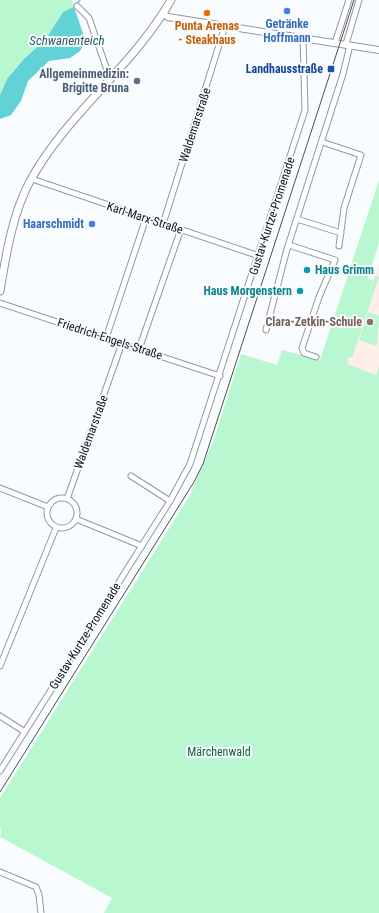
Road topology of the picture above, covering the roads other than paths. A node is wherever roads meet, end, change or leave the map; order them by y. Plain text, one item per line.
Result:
1 (171, 0) edge
2 (349, 0) edge
3 (358, 0) edge
4 (77, 6) dead end
5 (163, 14) junction
6 (225, 26) junction
7 (303, 38) junction
8 (335, 43) junction
9 (348, 45) junction
10 (379, 50) edge
11 (112, 78) junction
12 (322, 142) junction
13 (32, 179) junction
14 (146, 218) junction
15 (297, 219) junction
16 (163, 224) junction
17 (181, 229) junction
18 (341, 233) junction
19 (289, 246) junction
20 (339, 246) dead end
21 (259, 256) junction
22 (0, 291) edge
23 (0, 303) edge
24 (266, 330) dead end
25 (106, 338) junction
26 (122, 343) junction
27 (140, 349) junction
28 (316, 357) dead end
29 (220, 376) junction
30 (131, 476) dead end
31 (0, 488) edge
32 (68, 499) junction
33 (170, 501) junction
34 (48, 507) junction
35 (76, 519) junction
36 (56, 528) junction
37 (142, 546) junction
38 (0, 666) edge
39 (0, 716) edge
40 (25, 732) junction
41 (0, 771) edge
42 (0, 872) edge
43 (40, 913) edge

1 - 5 main road
2 - 8 street
3 - 9 street, Gustav-Kurtze-Promenade
4 - 11 street
5 - 6 street
5 - 11 main road
6 - 7 street
6 - 16 street, Waldemarstraße
7 - 8 street
7 - 21 street, Gustav-Kurtze-Promenade
8 - 9 street
9 - 10 street
9 - 12 street, Gustav-Kurtze-Promenade
11 - 13 main road
12 - 15 street, Gustav-Kurtze-Promenade
12 - 18 street
13 - 14 street, Karl-Marx-Straße
13 - 22 main road
14 - 16 street, Karl-Marx-Straße
14 - 25 street
15 - 18 street, Gustav-Kurtze-Promenade
15 - 19 street, Gustav-Kurtze-Promenade
16 - 17 street, Karl-Marx-Straße
17 - 21 street, Karl-Marx-Straße
17 - 27 street
18 - 20 street
19 - 24 street, Gustav-Kurtze-Promenade
19 - 28 street, Gustav-Kurtze-Promenade
21 - 29 street, Gustav-Kurtze-Promenade
23 - 25 street, Friedrich-Engels-Straße
25 - 26 street, Friedrich-Engels-Straße
26 - 27 street, Friedrich-Engels-Straße
26 - 32 street, Waldemarstraße
27 - 29 street, Friedrich-Engels-Straße
29 - 33 street, Gustav-Kurtze-Promenade
30 - 33 street
31 - 34 street
32 - 34 street
32 - 35 street
33 - 37 street, Gustav-Kurtze-Promenade
34 - 36 street
35 - 36 street
35 - 37 street
36 - 38 street
37 - 40 street, Gustav-Kurtze-Promenade
39 - 40 street
40 - 41 street, Gustav-Kurtze-Promenade
42 - 43 street

